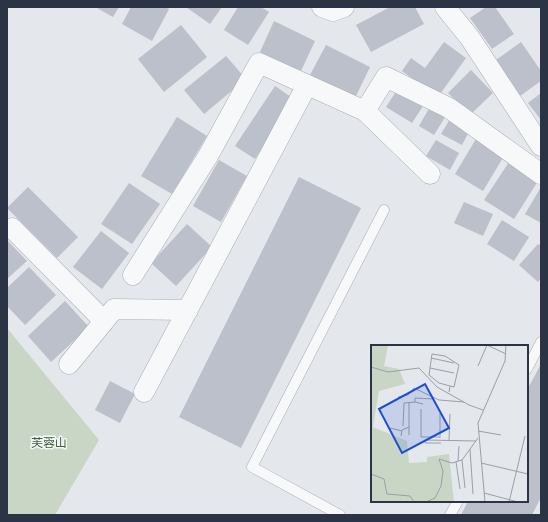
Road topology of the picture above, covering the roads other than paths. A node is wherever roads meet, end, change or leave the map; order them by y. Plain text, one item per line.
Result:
1 (322, 7) edge
2 (344, 7) edge
3 (445, 7) edge
4 (307, 85) junction
5 (365, 110) junction
6 (541, 146) edge
7 (430, 174) dead end
8 (541, 174) edge
9 (384, 210) dead end
10 (12, 228) dead end
11 (133, 275) dead end
12 (188, 310) junction
13 (104, 321) junction
14 (541, 342) edge
15 (69, 364) dead end
16 (528, 367) edge
17 (144, 392) dead end
18 (457, 502) edge
19 (340, 515) edge
20 (450, 515) edge

1 - 2 street
3 - 6 street
4 - 5 street
4 - 11 street
4 - 12 street
5 - 7 street
5 - 8 street
9 - 19 lane
10 - 13 street
12 - 13 street
12 - 17 street
13 - 15 street
14 - 16 lane
18 - 20 lane

